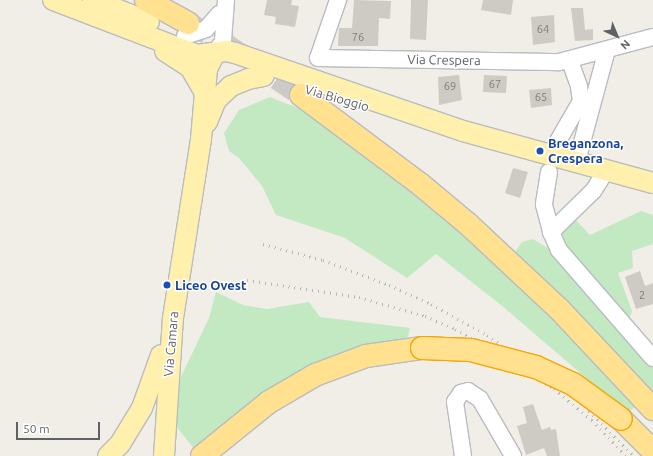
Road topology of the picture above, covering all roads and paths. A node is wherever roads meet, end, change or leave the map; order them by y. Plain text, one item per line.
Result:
1 (53, 0) edge
2 (146, 0) edge
3 (338, 0) edge
4 (222, 5) edge
5 (96, 9) edge
6 (187, 30) junction
7 (653, 37) edge
8 (607, 50) junction
9 (215, 53) junction
10 (570, 60) junction
11 (264, 76) junction
12 (205, 93) junction
13 (301, 95) tunnel mouth
14 (463, 131) junction
15 (201, 139) junction
16 (558, 141) dead end
17 (576, 161) junction
18 (607, 169) junction
19 (549, 172) dead end
20 (653, 183) edge
21 (550, 232) junction
22 (172, 318) junction
23 (653, 358) edge
24 (653, 409) edge
25 (653, 451) edge
26 (108, 456) edge
27 (164, 456) edge
28 (202, 456) edge
29 (463, 456) edge
30 (513, 456) edge

1 - 5 main road, Via Bioggio
2 - 6 highway
3 - 10 street, Via Crespera
4 - 6 street
4 - 9 street, Via Camara
5 - 6 main road, Via Bioggio
5 - 9 main road, Via Bioggio
5 - 12 main road
6 - 9 main road, Via Bioggio
7 - 8 street, Via Crespera
8 - 10 street, Via Crespera
8 - 17 street
9 - 11 main road, Via Bioggio
9 - 12 main road, Via Camara
9 - 14 main road, Via Bioggio
9 - 15 main road, Via Camara
10 - 16 street
11 - 14 main road, Via Bioggio
11 - 15 main road
12 - 15 main road, Via Camara
13 - 24 highway
14 - 17 main road, Via Bioggio
15 - 22 main road, Via Camara
17 - 18 main road, Via Bioggio
18 - 20 main road, Via Bioggio
18 - 21 street
19 - 21 street
21 - 23 street
22 - 26 main road
22 - 27 main road, Via Camara
25 - 28 highway, bridge
29 - 30 street

